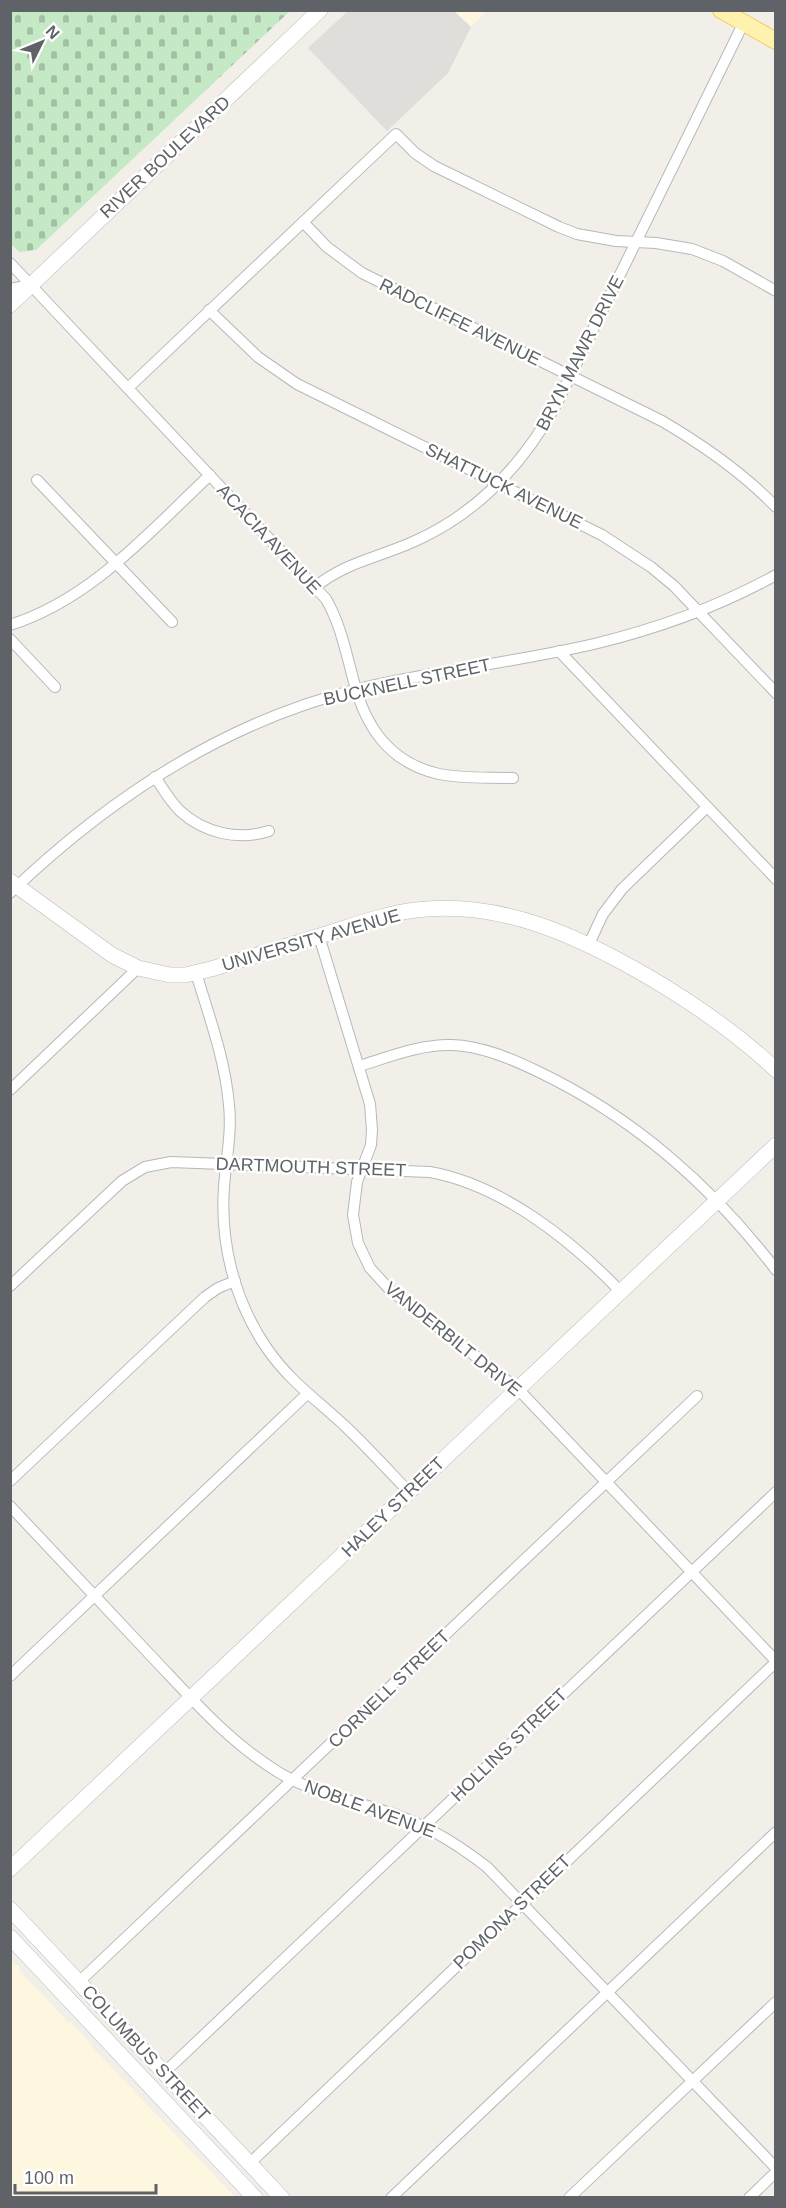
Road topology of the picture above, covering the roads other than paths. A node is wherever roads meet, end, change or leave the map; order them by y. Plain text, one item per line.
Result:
1 (320, 10) edge
2 (721, 10) edge
3 (743, 24) junction
4 (776, 41) edge
5 (303, 222) junction
6 (636, 242) junction
7 (10, 263) edge
8 (31, 285) junction
9 (10, 289) edge
10 (776, 291) edge
11 (10, 305) edge
12 (209, 310) junction
13 (570, 376) junction
14 (128, 388) junction
15 (210, 475) junction
16 (37, 480) dead end
17 (499, 484) junction
18 (776, 507) edge
19 (116, 564) junction
20 (776, 576) edge
21 (315, 587) junction
22 (698, 611) junction
23 (171, 622) dead end
24 (10, 625) edge
25 (10, 639) edge
26 (559, 651) junction
27 (55, 687) dead end
28 (356, 690) junction
29 (776, 693) edge
30 (155, 777) junction
31 (513, 778) dead end
32 (707, 807) junction
33 (269, 831) dead end
34 (776, 879) edge
35 (13, 887) edge
36 (319, 936) junction
37 (589, 944) junction
38 (138, 968) junction
39 (196, 973) junction
40 (359, 1066) junction
41 (776, 1070) edge
42 (10, 1090) edge
43 (776, 1145) edge
44 (227, 1164) junction
45 (363, 1169) junction
46 (715, 1201) junction
47 (776, 1270) edge
48 (235, 1281) junction
49 (10, 1286) edge
50 (620, 1291) junction
51 (518, 1389) junction
52 (307, 1394) junction
53 (697, 1396) dead end
54 (10, 1481) edge
55 (606, 1483) junction
56 (409, 1492) junction
57 (776, 1492) edge
58 (10, 1506) edge
59 (691, 1572) junction
60 (95, 1596) junction
61 (776, 1661) edge
62 (10, 1676) edge
63 (192, 1699) junction
64 (293, 1780) junction
65 (424, 1826) junction
66 (776, 1832) edge
67 (10, 1869) edge
68 (523, 1902) junction
69 (10, 1909) edge
70 (10, 1937) edge
71 (80, 1981) junction
72 (607, 1991) junction
73 (66, 1996) junction
74 (776, 2002) edge
75 (165, 2072) junction
76 (692, 2081) junction
77 (149, 2085) junction
78 (249, 2164) junction
79 (776, 2170) edge
80 (237, 2178) junction
81 (255, 2198) edge
82 (282, 2198) edge
83 (391, 2198) edge
84 (569, 2198) edge
85 (749, 2198) edge

1 - 8 street, RIVER BOULEVARD
2 - 3 main road
3 - 4 main road
3 - 6 street, BRYN MAWR DRIVE
5 - 6 street
5 - 12 street
5 - 13 street, RADCLIFFE AVENUE
6 - 10 street
6 - 13 street, BRYN MAWR DRIVE
7 - 8 street, ACACIA AVENUE
8 - 9 street
8 - 11 street, RIVER BOULEVARD
8 - 14 street, ACACIA AVENUE
12 - 14 street
12 - 17 street, SHATTUCK AVENUE
13 - 17 street, BRYN MAWR DRIVE
13 - 18 street, RADCLIFFE AVENUE
14 - 15 street, ACACIA AVENUE
15 - 19 street
15 - 21 street, ACACIA AVENUE
16 - 19 street
17 - 21 street, BRYN MAWR DRIVE
17 - 22 street, SHATTUCK AVENUE
19 - 23 street
19 - 24 street
20 - 22 street, BUCKNELL STREET
21 - 28 street, ACACIA AVENUE
22 - 26 street, BUCKNELL STREET
22 - 29 street, SHATTUCK AVENUE
25 - 27 street
26 - 28 street, BUCKNELL STREET
26 - 32 street
28 - 30 street, BUCKNELL STREET
28 - 31 street, ACACIA AVENUE
30 - 33 street
30 - 35 street, BUCKNELL STREET
32 - 34 street
32 - 37 street
35 - 38 street, UNIVERSITY AVENUE
36 - 37 street, UNIVERSITY AVENUE
36 - 39 street, UNIVERSITY AVENUE
36 - 40 street, VANDERBILT DRIVE
37 - 41 street, UNIVERSITY AVENUE
38 - 39 street, UNIVERSITY AVENUE
38 - 42 street
39 - 44 street
40 - 45 street, VANDERBILT DRIVE
40 - 46 street
43 - 46 street, HALEY STREET
44 - 45 street, DARTMOUTH STREET
44 - 48 street
44 - 49 street, DARTMOUTH STREET
45 - 50 street, DARTMOUTH STREET
45 - 51 street, VANDERBILT DRIVE
46 - 47 street
46 - 50 street, HALEY STREET
48 - 52 street
48 - 54 street
50 - 51 street, HALEY STREET
51 - 55 street, VANDERBILT DRIVE
51 - 56 street, HALEY STREET
52 - 56 street
52 - 60 street
53 - 55 street, CORNELL STREET
55 - 59 street, VANDERBILT DRIVE
55 - 64 street, CORNELL STREET
56 - 63 street, HALEY STREET
57 - 59 street, HOLLINS STREET
58 - 60 street, NOBLE AVENUE
59 - 61 street, VANDERBILT DRIVE
59 - 65 street, HOLLINS STREET
60 - 62 street
60 - 63 street, NOBLE AVENUE
61 - 68 street, POMONA STREET
63 - 64 street, NOBLE AVENUE
63 - 67 street, HALEY STREET
64 - 65 street, NOBLE AVENUE
64 - 71 street, CORNELL STREET
65 - 68 street, NOBLE AVENUE
65 - 75 street, HOLLINS STREET
66 - 72 street
68 - 72 street, NOBLE AVENUE
68 - 78 street, POMONA STREET
69 - 71 street, COLUMBUS STREET
70 - 73 street, COLUMBUS STREET
71 - 73 street
71 - 75 street, COLUMBUS STREET
72 - 76 street, NOBLE AVENUE
72 - 83 street
73 - 77 street, COLUMBUS STREET
74 - 76 street
75 - 77 street
75 - 78 street, COLUMBUS STREET
76 - 79 street, NOBLE AVENUE
76 - 84 street
77 - 80 street, COLUMBUS STREET
78 - 80 street
78 - 82 street, COLUMBUS STREET
79 - 85 street
80 - 81 street, COLUMBUS STREET

